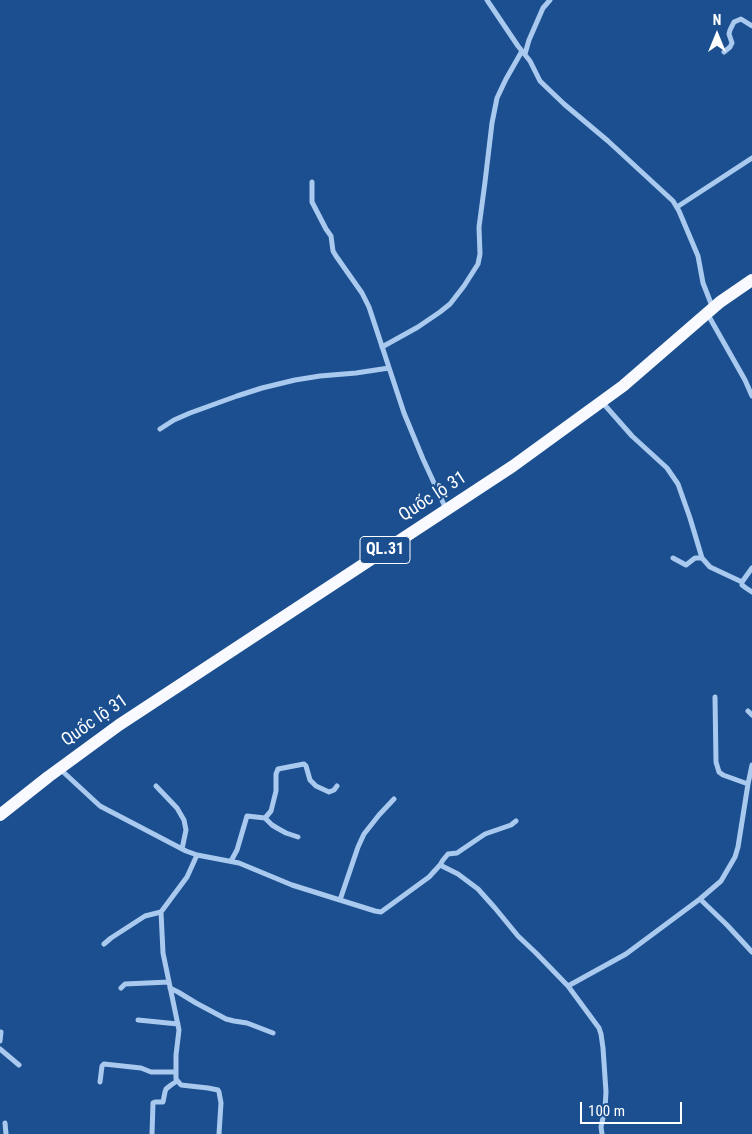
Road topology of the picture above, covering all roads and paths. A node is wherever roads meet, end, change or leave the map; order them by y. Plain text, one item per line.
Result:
1 (487, 0) edge
2 (550, 0) edge
3 (752, 26) edge
4 (724, 52) dead end
5 (524, 53) junction
6 (752, 158) edge
7 (312, 182) dead end
8 (677, 207) junction
9 (752, 280) edge
10 (710, 310) junction
11 (382, 347) junction
12 (389, 368) junction
13 (752, 396) edge
14 (601, 401) junction
15 (160, 429) dead end
16 (447, 509) junction
17 (673, 558) dead end
18 (702, 558) junction
19 (752, 568) edge
20 (742, 582) junction
21 (752, 592) edge
22 (715, 697) dead end
23 (752, 765) edge
24 (60, 768) junction
25 (748, 784) junction
26 (156, 786) dead end
27 (337, 786) dead end
28 (394, 799) dead end
29 (5, 811) edge
30 (265, 818) junction
31 (516, 821) dead end
32 (298, 837) dead end
33 (182, 849) junction
34 (197, 855) junction
35 (231, 861) junction
36 (440, 865) junction
37 (700, 899) junction
38 (340, 900) junction
39 (162, 912) junction
40 (104, 944) dead end
41 (752, 952) edge
42 (169, 982) junction
43 (568, 986) junction
44 (121, 988) dead end
45 (170, 988) junction
46 (138, 1020) dead end
47 (178, 1024) junction
48 (1, 1032) edge
49 (273, 1033) dead end
50 (0, 1041) edge
51 (0, 1049) edge
52 (19, 1066) dead end
53 (175, 1072) junction
54 (177, 1081) junction
55 (100, 1082) dead end
56 (5, 1123) dead end
57 (6, 1134) edge
58 (152, 1134) edge
59 (219, 1134) edge
60 (602, 1134) edge

1 - 5 street
2 - 5 street
3 - 4 street
5 - 8 street
5 - 11 street
6 - 8 street
7 - 11 street
8 - 10 street
9 - 10 highway, Quốc lộ 31 / QL.31
10 - 13 street
10 - 14 highway, Quốc lộ 31 / QL.31
11 - 12 street
12 - 15 street
12 - 16 street
14 - 16 highway, Quốc lộ 31 / QL.31
14 - 18 street
16 - 24 highway, Quốc lộ 31 / QL.31
17 - 18 street
18 - 20 street
19 - 20 street
20 - 21 street
22 - 25 street
23 - 25 street
24 - 29 highway, Quốc lộ 31 / QL.31
24 - 33 street
25 - 37 street
26 - 33 street
27 - 30 street
28 - 38 street
30 - 32 street
30 - 35 street
31 - 36 street
33 - 34 street
34 - 35 street
34 - 39 street
35 - 38 street
36 - 38 street
36 - 43 street
37 - 41 street
37 - 43 street
39 - 40 street
39 - 42 street
42 - 44 street
42 - 45 street
43 - 60 street
45 - 47 street
45 - 49 street
46 - 47 street
47 - 53 street
48 - 50 street
51 - 52 street
53 - 54 street
53 - 55 street
54 - 58 street
54 - 59 street
56 - 57 street

